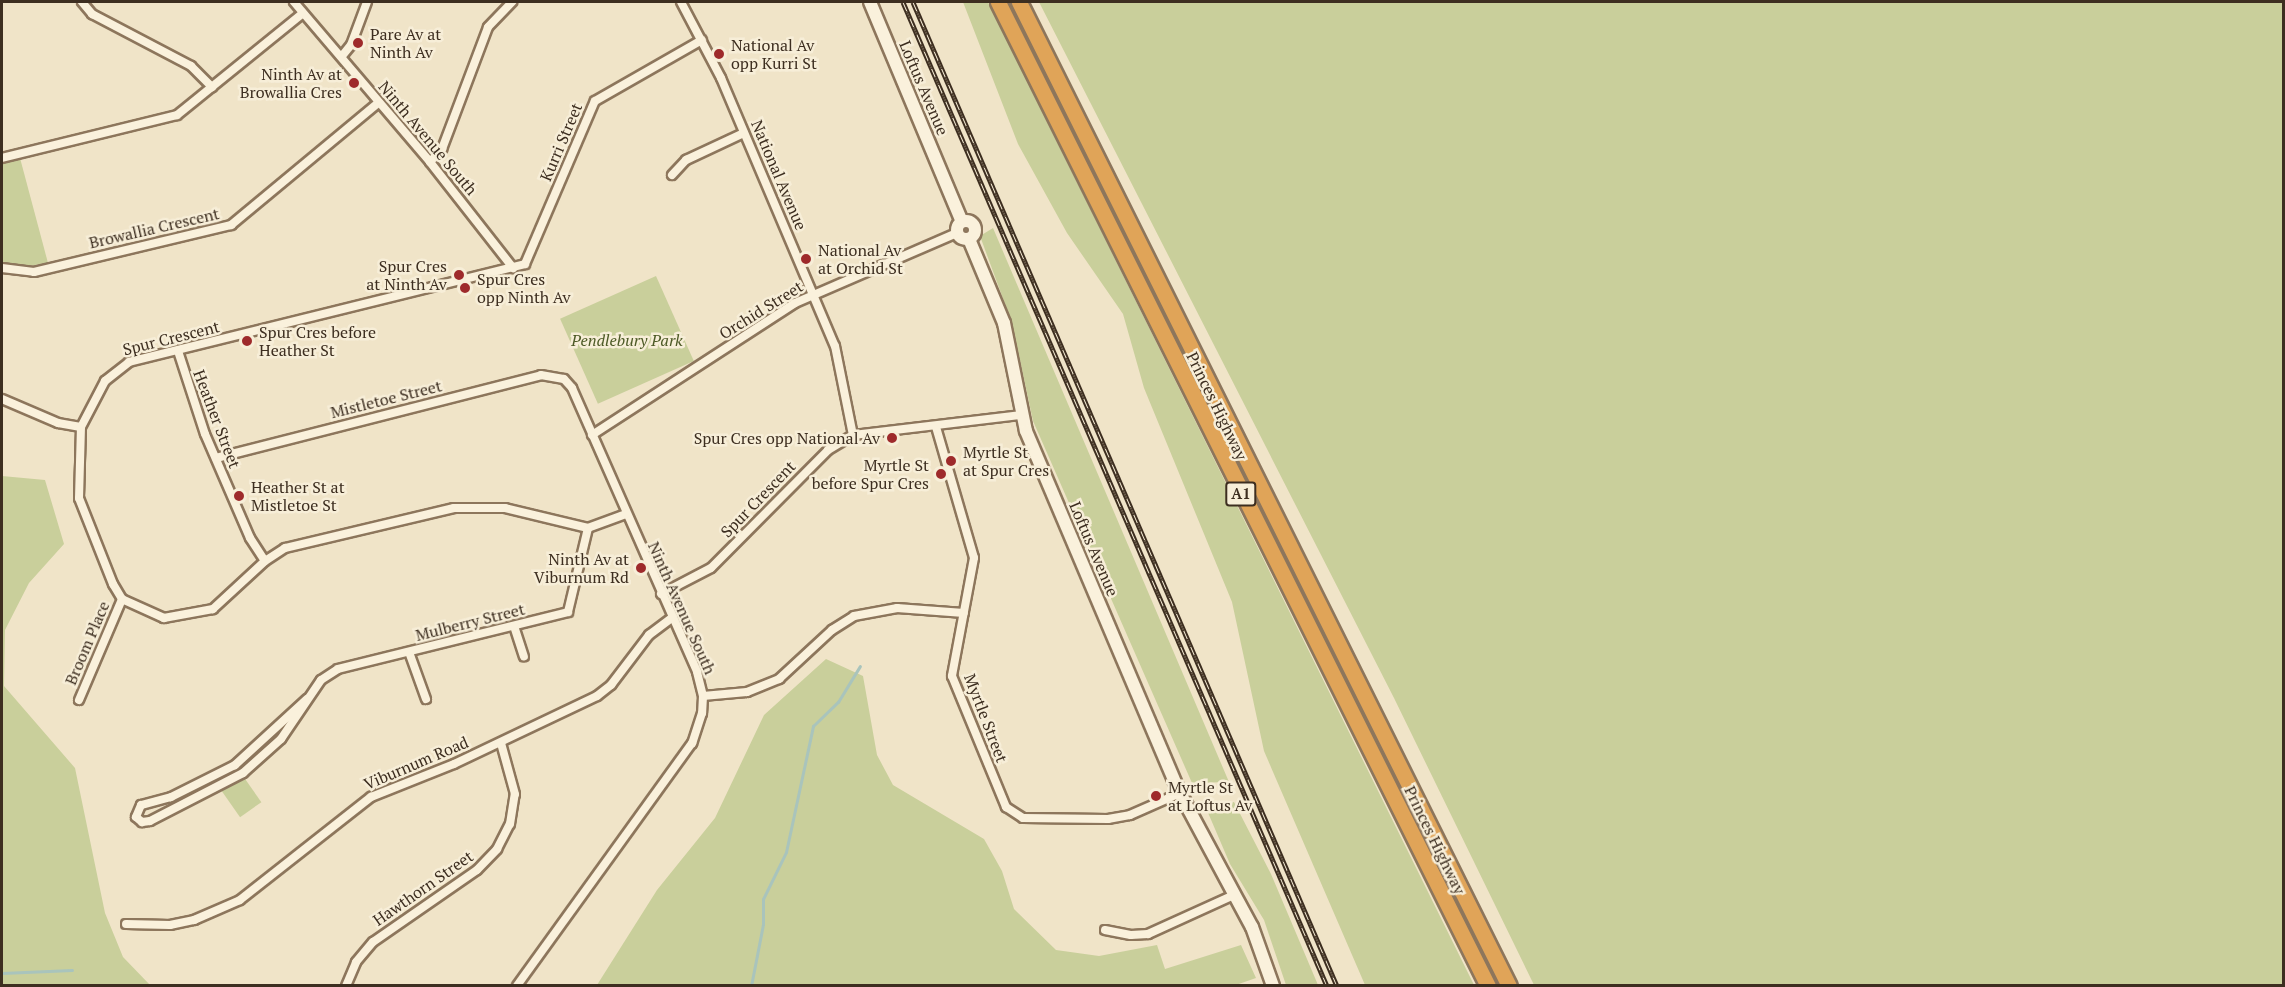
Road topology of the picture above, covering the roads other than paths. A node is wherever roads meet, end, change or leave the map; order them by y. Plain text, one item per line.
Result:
1 (82, 2) edge
2 (294, 2) edge
3 (367, 2) edge
4 (512, 2) edge
5 (681, 2) edge
6 (870, 2) edge
7 (998, 2) edge
8 (1019, 2) edge
9 (303, 13) junction
10 (702, 40) junction
11 (342, 56) junction
12 (212, 87) junction
13 (379, 102) junction
14 (744, 134) junction
15 (2, 158) edge
16 (430, 162) junction
17 (672, 175) dead end
18 (963, 231) junction
19 (2, 268) edge
20 (513, 268) junction
21 (813, 295) junction
22 (177, 351) junction
23 (564, 379) joint
24 (2, 399) edge
25 (1020, 415) junction
26 (81, 427) junction
27 (936, 427) junction
28 (592, 435) junction
29 (853, 435) junction
30 (216, 458) junction
31 (626, 514) junction
32 (588, 528) junction
33 (265, 561) junction
34 (661, 594) junction
35 (122, 599) junction
36 (964, 613) junction
37 (673, 617) junction
38 (514, 626) junction
39 (409, 652) junction
40 (524, 656) dead end
41 (703, 696) junction
42 (307, 699) junction
43 (426, 699) dead end
44 (79, 700) dead end
45 (501, 743) junction
46 (1180, 794) junction
47 (1234, 895) junction
48 (126, 924) dead end
49 (1105, 930) dead end
50 (346, 986) edge
51 (517, 986) edge
52 (1273, 986) edge
53 (1488, 986) edge
54 (1509, 986) edge

1 - 12 street
2 - 9 street, Ninth Avenue South
3 - 11 street
4 - 16 street
5 - 10 street, National Avenue
6 - 18 street, Loftus Avenue
7 - 53 highway, Princes Highway / A1
8 - 54 highway, Princes Highway / A1
9 - 11 street, Ninth Avenue South
9 - 12 street
10 - 14 street, National Avenue
10 - 20 street, Kurri Street
11 - 13 street, Ninth Avenue South
12 - 15 street
13 - 16 street, Ninth Avenue South
13 - 19 street, Browallia Crescent
14 - 17 street
14 - 21 street, National Avenue
16 - 20 street, Ninth Avenue South
18 - 21 street, Orchid Street
18 - 25 street, Loftus Avenue
20 - 22 street, Spur Crescent
21 - 28 street, Orchid Street
21 - 29 street, National Avenue
22 - 26 street, Spur Crescent
22 - 30 street, Heather Street
23 - 28 street, Ninth Avenue South
23 - 30 street, Mistletoe Street
24 - 26 street
25 - 27 street, Spur Crescent
25 - 46 street, Loftus Avenue
26 - 35 street, Spur Crescent
27 - 29 street, Spur Crescent
27 - 36 street, Myrtle Street
28 - 31 street, Ninth Avenue South
29 - 34 street, Spur Crescent
30 - 33 street, Heather Street
31 - 32 street
31 - 34 street, Ninth Avenue South
32 - 33 street
32 - 38 street, Mulberry Street
33 - 35 street
34 - 37 street, Ninth Avenue South
35 - 44 street, Broom Place
36 - 41 street
36 - 46 street, Myrtle Street
37 - 41 street, Ninth Avenue South
37 - 45 street, Viburnum Road
38 - 39 street, Mulberry Street
38 - 40 street
39 - 42 street, Mulberry Street
39 - 43 street
41 - 51 street, Ninth Avenue South
42 - 42 street, Mulberry Street
45 - 48 street, Viburnum Road
45 - 50 street, Hawthorn Street
46 - 47 street, Loftus Avenue
47 - 49 street
47 - 52 street, Loftus Avenue

